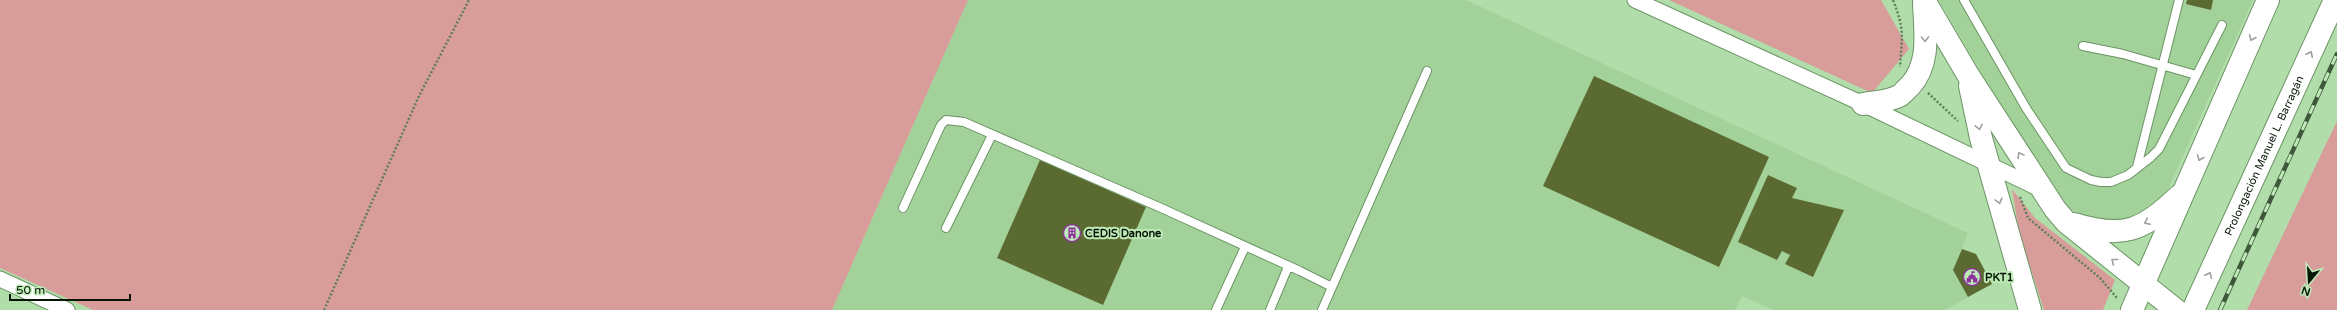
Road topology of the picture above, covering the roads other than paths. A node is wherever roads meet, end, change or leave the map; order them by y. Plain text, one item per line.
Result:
1 (1635, 0) edge
2 (1924, 0) edge
3 (1964, 0) edge
4 (2179, 0) edge
5 (2268, 0) edge
6 (2335, 0) edge
7 (2222, 25) dead end
8 (2083, 46) dead end
9 (2164, 65) junction
10 (1427, 71) dead end
11 (1968, 75) junction
12 (2196, 75) junction
13 (1863, 104) junction
14 (992, 135) junction
15 (1988, 164) junction
16 (2137, 167) junction
17 (2187, 188) junction
18 (2040, 189) junction
19 (903, 208) dead end
20 (2066, 222) junction
21 (946, 228) dead end
22 (1245, 247) junction
23 (1288, 267) junction
24 (0, 279) edge
25 (2144, 285) junction
26 (1332, 288) junction
27 (67, 310) edge
28 (1216, 310) edge
29 (1270, 310) edge
30 (1322, 310) edge
31 (2030, 310) edge
32 (2132, 310) edge
33 (2142, 310) edge
34 (2176, 310) edge
35 (2193, 310) edge

1 - 13 street
2 - 11 street
2 -> 13 street
3 - 16 lane
4 - 9 lane
5 -> 17 street
35 -> 6 street, Prolongación Manuel L. Barragán
7 - 12 lane
8 - 9 lane
9 - 12 lane
9 - 16 lane
10 - 26 lane
11 -> 15 street
18 -> 11 street
12 - 16 lane
13 - 15 street
14 - 19 lane
14 - 21 lane
14 - 22 lane
15 - 18 street
15 -> 31 street
17 -> 20 street
17 - 25 street
18 - 20 street
25 -> 20 street
22 - 23 lane
22 - 28 lane
23 - 26 lane
23 - 29 lane
24 - 27 street
25 - 32 street
25 - 33 street
25 - 34 street
26 - 30 lane

